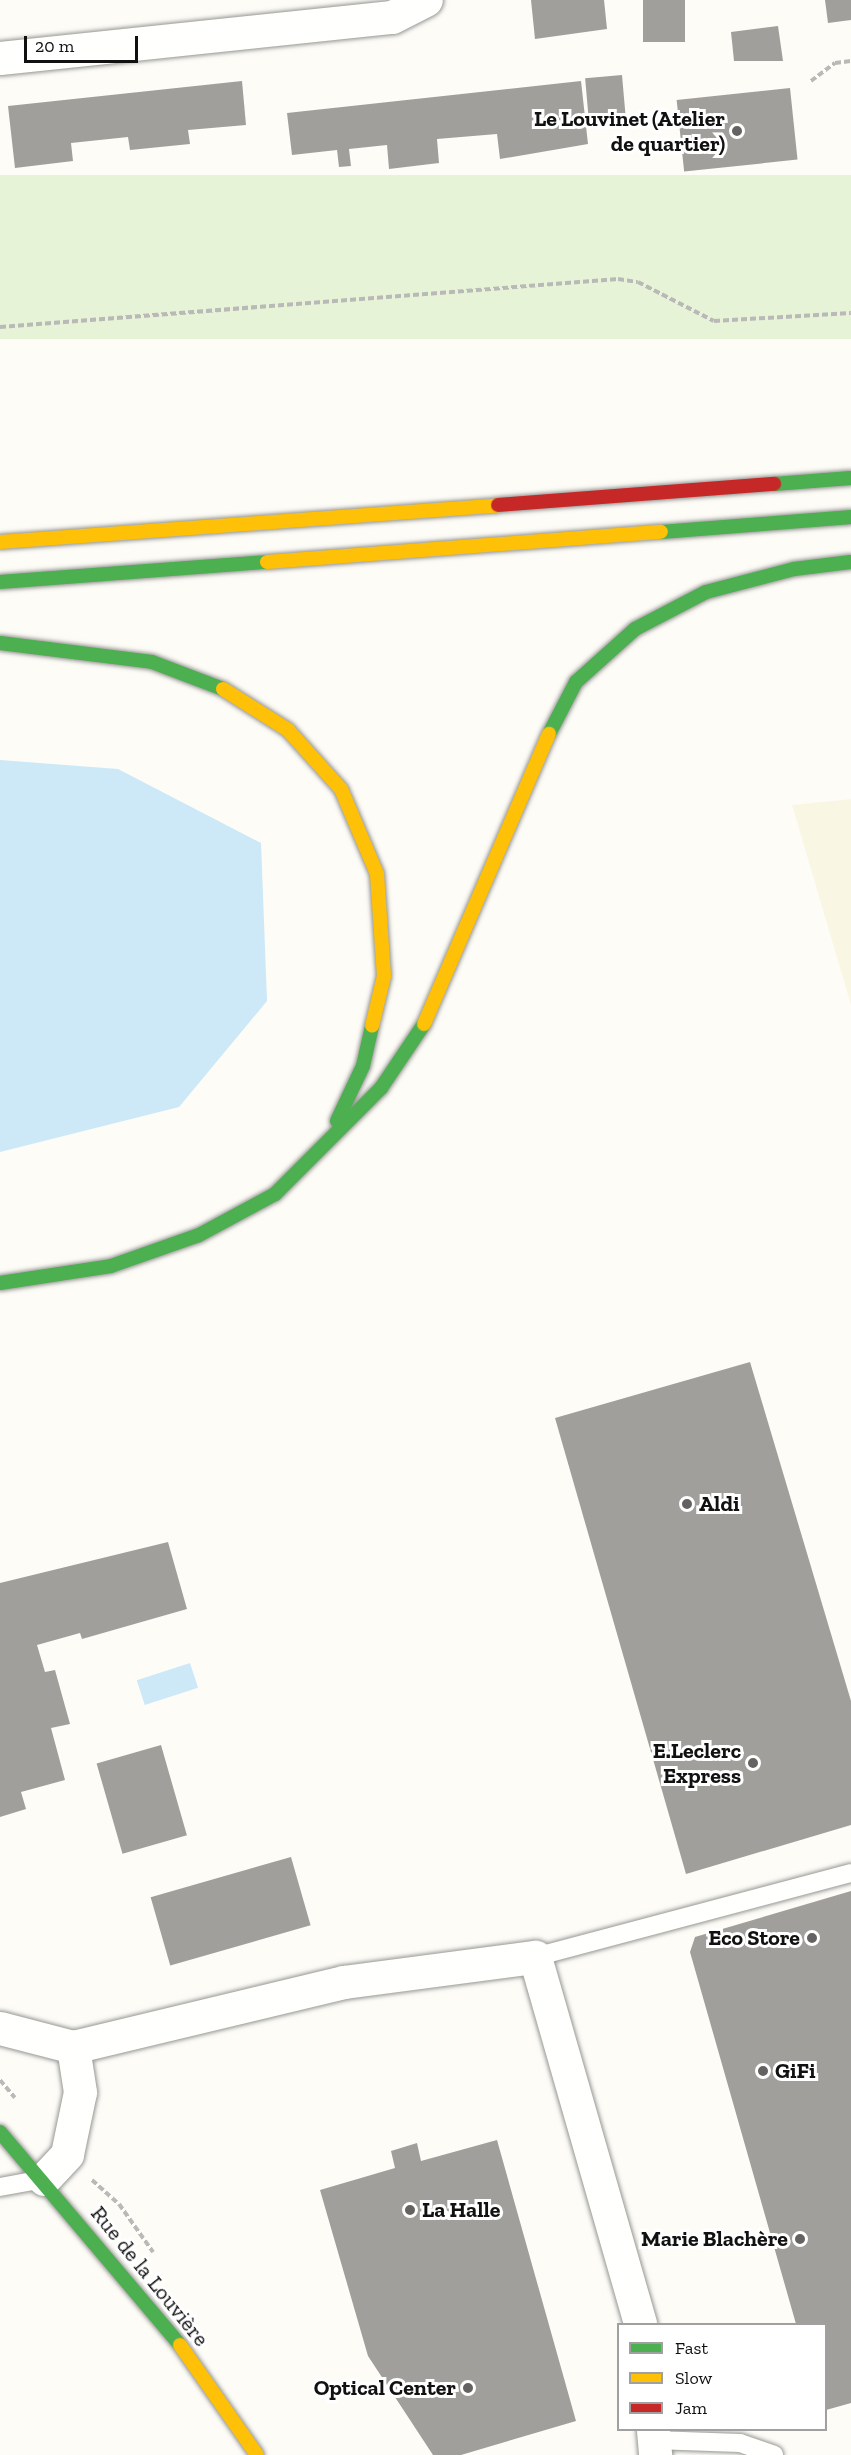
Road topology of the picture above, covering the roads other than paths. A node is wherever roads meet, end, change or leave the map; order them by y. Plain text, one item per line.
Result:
1 (426, 0) edge
2 (0, 58) edge
3 (851, 478) edge
4 (851, 517) edge
5 (0, 542) edge
6 (851, 562) edge
7 (0, 582) edge
8 (0, 643) edge
9 (326, 1145) junction
10 (0, 1283) edge
11 (851, 1873) edge
12 (535, 1957) junction
13 (0, 2028) edge
14 (74, 2047) junction
15 (0, 2132) edge
16 (44, 2179) junction
17 (0, 2187) edge
18 (639, 2323) edge
19 (654, 2442) edge
20 (257, 2455) edge
21 (774, 2455) edge

1 - 2 street
3 - 5 main road
4 - 7 main road
6 - 9 main road
8 - 9 main road
9 - 10 main road
11 - 12 lane
12 - 14 street
12 - 18 street
13 - 14 street
14 - 16 street
15 - 16 main road, Rue de la Louvière
16 - 17 lane
16 - 20 main road, Rue de la Louvière
19 - 21 lane

